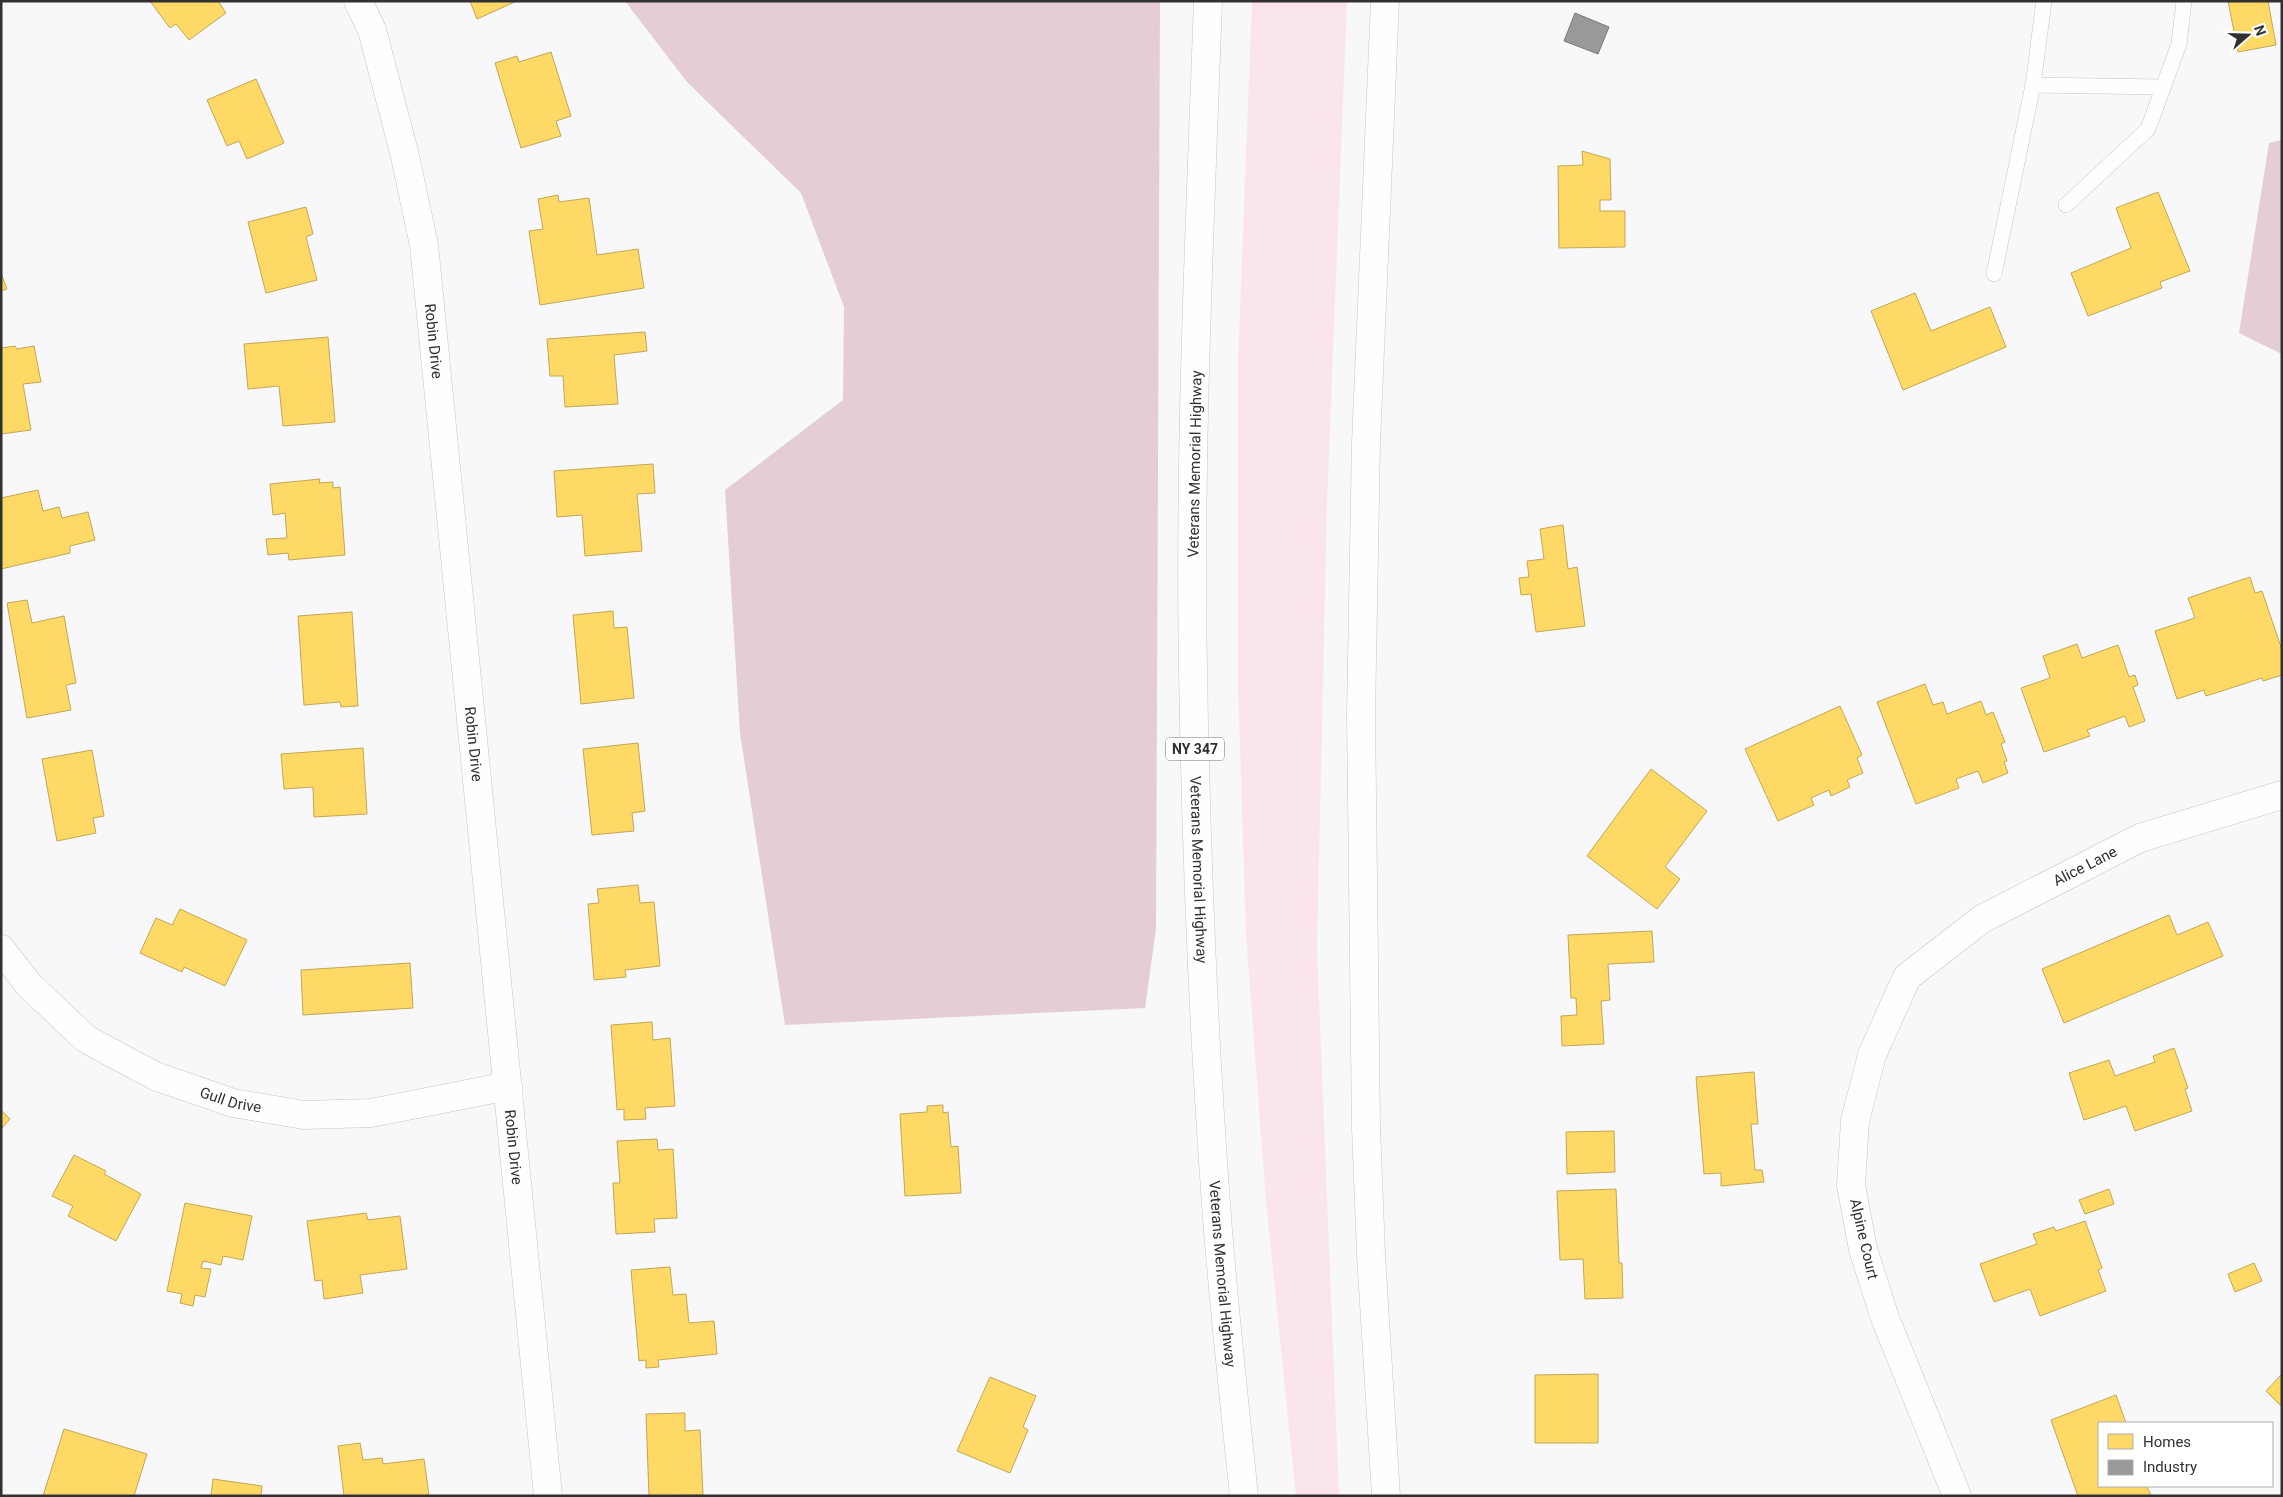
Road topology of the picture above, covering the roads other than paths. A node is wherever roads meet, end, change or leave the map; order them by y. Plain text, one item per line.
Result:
1 (358, 1) edge
2 (1208, 1) edge
3 (1385, 1) edge
4 (2044, 1) edge
5 (2184, 1) edge
6 (2033, 85) junction
7 (2163, 87) junction
8 (2066, 205) dead end
9 (1994, 274) dead end
10 (2282, 795) edge
11 (1, 949) edge
12 (1907, 977) joint
13 (508, 1086) junction
14 (548, 1496) edge
15 (1244, 1496) edge
16 (1386, 1496) edge
17 (1957, 1496) edge

1 - 13 main road, Robin Drive
2 - 15 main road, Veterans Memorial Highway / NY 347
3 - 16 main road
4 - 6 lane
5 - 7 lane
6 - 7 lane
6 - 9 lane
7 - 8 lane
10 - 12 main road, Alice Lane
11 - 13 main road, Gull Drive
12 - 17 main road, Alpine Court
13 - 14 main road, Robin Drive

